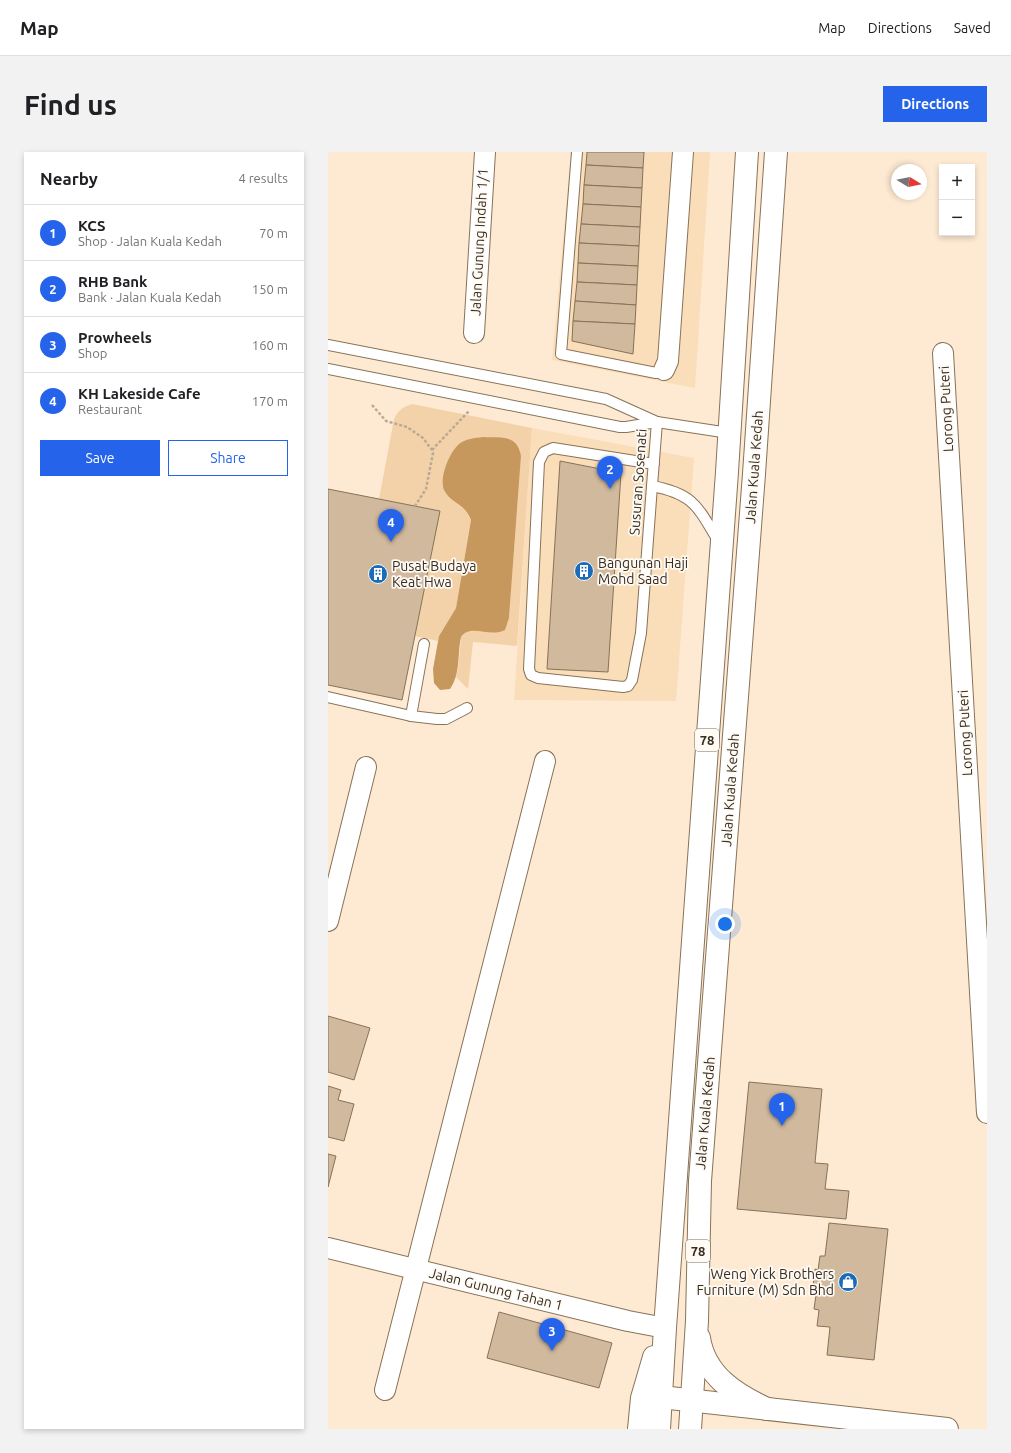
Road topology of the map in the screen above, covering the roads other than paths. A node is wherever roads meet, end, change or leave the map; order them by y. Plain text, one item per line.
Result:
1 (485, 152) edge
2 (577, 152) edge
3 (683, 152) edge
4 (747, 152) edge
5 (776, 152) edge
6 (474, 333) dead end
7 (328, 345) edge
8 (943, 353) dead end
9 (328, 369) edge
10 (664, 370) joint
11 (657, 422) junction
12 (729, 433) junction
13 (654, 464) junction
14 (652, 486) junction
15 (721, 545) junction
16 (424, 644) dead end
17 (328, 697) edge
18 (467, 708) dead end
19 (412, 716) junction
20 (545, 761) dead end
21 (366, 767) dead end
22 (328, 921) edge
23 (987, 1113) edge
24 (328, 1248) edge
25 (416, 1270) junction
26 (697, 1321) junction
27 (664, 1328) junction
28 (386, 1390) dead end
29 (661, 1397) junction
30 (692, 1401) junction
31 (767, 1409) junction
32 (639, 1429) edge
33 (659, 1429) edge
34 (690, 1429) edge
35 (948, 1429) edge

1 - 6 street, Jalan Gunung Indah 1/1
2 - 10 lane
3 - 10 street
4 - 12 main road, Jalan Kuala Kedah / 78
5 - 26 main road, Jalan Kuala Kedah / 78
7 - 11 lane
8 - 23 street, Lorong Puteri
9 - 11 lane
11 - 12 lane
11 - 13 lane, Susuran Sosenati
12 - 15 main road, Jalan Kuala Kedah / 78
13 - 14 lane, Susuran Sosenati
13 - 14 lane, Susuran Sosenati
14 - 15 lane
15 - 27 main road, Jalan Kuala Kedah / 78
16 - 19 lane
17 - 19 lane
18 - 19 lane
20 - 25 street
21 - 22 street
24 - 25 street, Jalan Gunung Tahan 1
25 - 27 street, Jalan Gunung Tahan 1
25 - 28 street
26 - 30 main road, Jalan Kuala Kedah / 78
26 - 31 main road
27 - 29 main road, Jalan Kuala Kedah / 78
27 - 32 main road
29 - 30 main road
29 - 33 main road, Jalan Kuala Kedah / 78
30 - 31 main road
30 - 34 main road, Jalan Kuala Kedah / 78
31 - 35 main road

